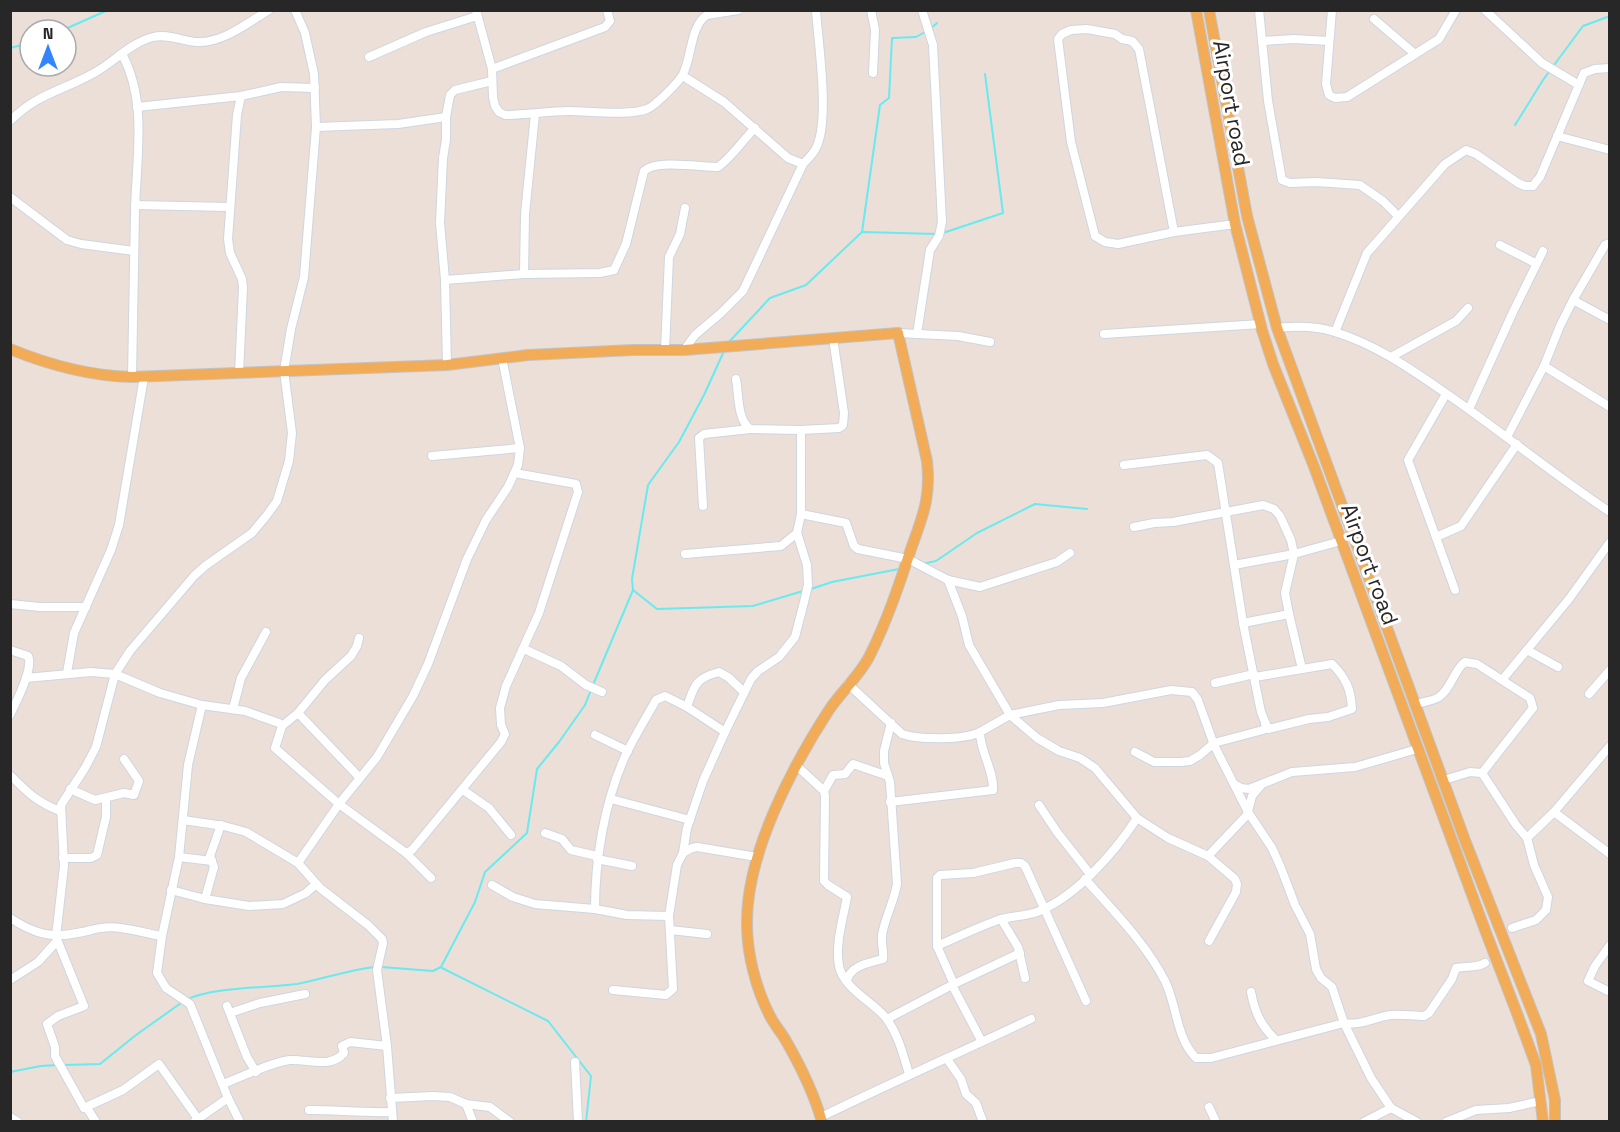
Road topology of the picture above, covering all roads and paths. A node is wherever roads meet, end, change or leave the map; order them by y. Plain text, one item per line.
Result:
1 (269, 10) edge
2 (295, 10) edge
3 (607, 10) edge
4 (738, 10) edge
5 (816, 10) edge
6 (872, 10) edge
7 (922, 10) edge
8 (1196, 10) edge
9 (1209, 10) edge
10 (1258, 10) edge
11 (1332, 10) edge
12 (1456, 10) edge
13 (1485, 10) edge
14 (476, 13) edge
15 (1374, 19) dead end
16 (1262, 41) junction
17 (1329, 41) junction
18 (122, 54) junction
19 (1415, 54) junction
20 (369, 57) dead end
21 (1610, 68) edge
22 (492, 69) junction
23 (873, 73) dead end
24 (683, 76) junction
25 (492, 81) junction
26 (1579, 85) junction
27 (315, 88) junction
28 (241, 96) junction
29 (137, 107) junction
30 (535, 114) junction
31 (446, 117) junction
32 (10, 121) edge
33 (316, 127) junction
34 (755, 128) junction
35 (1557, 135) junction
36 (1610, 150) edge
37 (804, 164) junction
38 (10, 197) edge
39 (135, 205) junction
40 (229, 207) junction
41 (685, 208) dead end
42 (1398, 216) junction
43 (1235, 224) junction
44 (1174, 232) junction
45 (1610, 243) edge
46 (1500, 246) dead end
47 (134, 251) junction
48 (1543, 251) dead end
49 (1535, 263) junction
50 (524, 274) junction
51 (445, 280) junction
52 (1574, 300) junction
53 (1468, 308) dead end
54 (1610, 320) edge
55 (1261, 324) junction
56 (1277, 328) junction
57 (1335, 332) junction
58 (898, 333) junction
59 (917, 334) junction
60 (1104, 334) dead end
61 (833, 338) junction
62 (990, 342) dead end
63 (10, 349) edge
64 (665, 350) junction
65 (684, 350) junction
66 (1391, 357) junction
67 (502, 358) junction
68 (447, 365) junction
69 (1544, 366) junction
70 (284, 371) junction
71 (239, 374) junction
72 (132, 377) junction
73 (144, 377) junction
74 (736, 379) dead end
75 (1446, 394) junction
76 (1610, 407) edge
77 (1469, 409) junction
78 (750, 429) junction
79 (801, 430) junction
80 (1507, 437) junction
81 (1517, 444) junction
82 (520, 448) junction
83 (432, 456) dead end
84 (1325, 460) junction
85 (1313, 464) junction
86 (1124, 465) dead end
87 (514, 473) junction
88 (703, 506) dead end
89 (1225, 512) junction
90 (1610, 512) edge
91 (801, 514) junction
92 (1134, 527) dead end
93 (797, 533) junction
94 (1436, 537) junction
95 (1341, 541) junction
96 (1610, 542) edge
97 (1070, 553) dead end
98 (685, 554) dead end
99 (1294, 554) junction
100 (908, 559) junction
101 (1234, 565) junction
102 (948, 580) junction
103 (1455, 590) dead end
104 (10, 603) edge
105 (86, 607) junction
106 (1289, 614) junction
107 (1244, 623) junction
108 (266, 632) dead end
109 (359, 638) dead end
110 (524, 649) junction
111 (10, 650) edge
112 (1527, 650) junction
113 (1558, 667) dead end
114 (1302, 669) junction
115 (1610, 670) edge
116 (67, 673) junction
117 (115, 674) junction
118 (1255, 676) junction
119 (26, 678) junction
120 (1502, 680) junction
121 (1215, 683) dead end
122 (848, 684) junction
123 (602, 692) dead end
124 (744, 692) junction
125 (1589, 694) dead end
126 (1416, 704) junction
127 (202, 705) junction
128 (687, 706) junction
129 (233, 709) junction
130 (298, 713) junction
131 (10, 715) edge
132 (1010, 715) junction
133 (891, 723) junction
134 (1265, 723) junction
135 (282, 726) junction
136 (725, 732) junction
137 (980, 732) junction
138 (594, 735) dead end
139 (1214, 743) junction
140 (1417, 749) junction
141 (628, 751) junction
142 (1136, 752) dead end
143 (1608, 753) edge
144 (124, 759) dead end
145 (797, 766) junction
146 (1482, 773) junction
147 (10, 775) edge
148 (888, 776) junction
149 (360, 778) junction
150 (1444, 780) junction
151 (1264, 782) junction
152 (1234, 784) junction
153 (70, 789) junction
154 (463, 790) junction
155 (824, 791) junction
156 (106, 798) junction
157 (611, 799) junction
158 (890, 802) junction
159 (339, 804) junction
160 (1039, 805) dead end
161 (60, 811) junction
162 (1248, 812) junction
163 (1554, 812) junction
164 (1137, 818) junction
165 (183, 820) junction
166 (690, 820) junction
167 (1458, 821) junction
168 (221, 825) junction
169 (1446, 825) junction
170 (545, 833) dead end
171 (511, 835) dead end
172 (1527, 838) junction
173 (406, 853) junction
174 (683, 853) junction
175 (1610, 854) edge
176 (1208, 856) junction
177 (179, 857) junction
178 (597, 857) junction
179 (756, 857) junction
180 (63, 858) junction
181 (212, 861) junction
182 (298, 863) junction
183 (632, 866) dead end
184 (1088, 876) junction
185 (431, 878) dead end
186 (316, 884) junction
187 (492, 885) dead end
188 (171, 890) junction
189 (205, 899) junction
190 (595, 909) junction
191 (1044, 909) junction
192 (669, 916) junction
193 (10, 918) edge
194 (1001, 919) junction
195 (1512, 928) dead end
196 (670, 930) junction
197 (707, 934) dead end
198 (162, 936) junction
199 (56, 939) junction
200 (1209, 942) dead end
201 (1610, 945) edge
202 (937, 946) junction
203 (1020, 953) junction
204 (1485, 963) dead end
205 (1025, 978) dead end
206 (10, 980) edge
207 (847, 981) junction
208 (952, 985) junction
209 (613, 990) dead end
210 (1251, 992) dead end
211 (1610, 992) edge
212 (305, 994) dead end
213 (1086, 1001) dead end
214 (887, 1019) junction
215 (1031, 1019) dead end
216 (1344, 1023) junction
217 (1276, 1040) junction
218 (982, 1042) junction
219 (387, 1046) junction
220 (947, 1059) junction
221 (575, 1062) dead end
222 (256, 1072) junction
223 (909, 1074) junction
224 (223, 1084) junction
225 (228, 1098) junction
226 (390, 1098) junction
227 (1541, 1101) junction
228 (466, 1104) junction
229 (1209, 1107) dead end
230 (84, 1108) junction
231 (1391, 1108) junction
232 (309, 1110) dead end
233 (10, 1117) edge
234 (392, 1117) edge
235 (1404, 1117) edge
236 (822, 1119) edge
237 (197, 1120) edge
238 (18, 1122) edge
239 (96, 1122) edge
240 (240, 1122) edge
241 (473, 1122) edge
242 (510, 1122) edge
243 (578, 1122) edge
244 (982, 1122) edge
245 (1216, 1122) edge
246 (1364, 1122) edge
247 (1417, 1122) edge
248 (1446, 1122) edge
249 (1543, 1122) edge
250 (1555, 1122) edge

1 - 18 street
2 - 27 street
3 - 22 street
4 - 24 street
5 - 37 street
6 - 23 street
7 - 59 street
8 - 43 main road, Airport road
9 - 56 main road, Airport road
10 - 16 street
11 - 17 street
12 - 19 street
13 - 26 street
14 - 20 street
14 - 22 street
15 - 19 street
16 - 17 street
16 - 42 street
17 - 19 street
18 - 29 street
18 - 32 street
21 - 26 street
22 - 25 street
24 - 30 street
24 - 34 street
25 - 30 street
25 - 31 street
26 - 35 street
27 - 28 street
27 - 33 street
28 - 29 street
28 - 40 street
29 - 39 street
30 - 50 street
31 - 33 street
31 - 51 street
33 - 70 street
34 - 37 street
34 - 50 street
35 - 36 street
35 - 42 street
37 - 65 street
38 - 47 street
39 - 40 street
39 - 47 street
40 - 71 street
41 - 64 street
42 - 57 street
43 - 44 street
43 - 55 main road, Airport road
44 - 44 street
45 - 52 street
46 - 49 street
47 - 72 street
48 - 49 street
49 - 77 street
50 - 51 street
51 - 68 street
52 - 54 street
52 - 69 street
53 - 66 street
55 - 60 street
55 - 85 main road, Airport road
56 - 57 street
56 - 84 main road, Airport road
57 - 66 street
58 - 59 street
58 - 61 main road
58 - 100 main road
59 - 62 street
61 - 65 main road
61 - 79 street
63 - 72 main road
64 - 65 main road
64 - 67 main road
66 - 75 street
67 - 68 main road
67 - 82 street
68 - 70 main road
69 - 76 street
69 - 80 street
70 - 71 main road
70 - 117 street
71 - 73 main road
72 - 73 main road
73 - 105 street
74 - 78 street
75 - 77 street
75 - 94 street
77 - 80 street
78 - 79 street
78 - 88 street
79 - 91 street
80 - 81 street
81 - 90 street
81 - 94 street
82 - 83 street
82 - 87 street
84 - 85 main road
84 - 126 main road, Airport road
85 - 95 main road, Airport road
86 - 89 street
87 - 110 street
87 - 149 street
89 - 92 street
89 - 99 street
89 - 101 street
91 - 93 street
91 - 100 street
93 - 98 street
93 - 124 street
94 - 103 street
95 - 99 street
95 - 140 main road, Airport road
96 - 112 street
97 - 102 street
99 - 101 street
99 - 106 street
100 - 102 street
100 - 122 main road
101 - 107 street
102 - 132 street
104 - 105 street
105 - 116 street
106 - 107 street
106 - 114 street
107 - 118 street
108 - 129 street
109 - 130 street
110 - 123 street
110 - 154 street
111 - 119 street
112 - 113 street
112 - 120 street
114 - 118 street
114 - 134 street
115 - 125 street
116 - 117 street
116 - 119 street
117 - 127 street
117 - 153 street
118 - 121 street
118 - 134 street
119 - 131 street
120 - 126 street
120 - 146 street
122 - 133 street
122 - 145 main road
124 - 128 street
124 - 136 street
126 - 150 main road, Airport road
127 - 129 street
127 - 165 street
128 - 136 street
128 - 141 street
129 - 135 street
130 - 135 street
130 - 149 street
132 - 137 street
132 - 139 street
132 - 164 street
133 - 137 street
133 - 148 street
134 - 139 street
135 - 159 street
136 - 166 street
137 - 158 street
138 - 141 street
139 - 142 street
139 - 152 street
140 - 151 street
140 - 169 main road, Airport road
141 - 157 street
143 - 163 street
144 - 156 street
145 - 155 street
145 - 179 main road
146 - 150 street
146 - 172 street
147 - 161 street
148 - 155 street
148 - 158 street
149 - 159 street
150 - 167 main road, Airport road
151 - 152 street
151 - 162 street
152 - 162 street
153 - 156 street
153 - 161 street
154 - 171 street
154 - 173 street
155 - 207 street
156 - 180 street
157 - 166 street
157 - 178 street
158 - 207 street
159 - 173 street
159 - 182 street
160 - 184 street
161 - 180 street
162 - 176 street
162 - 216 street
163 - 172 street
163 - 175 street
164 - 176 street
164 - 184 street
165 - 168 street
165 - 177 street
166 - 174 street
167 - 169 main road
167 - 250 main road, Airport road
168 - 181 street
168 - 182 street
169 - 227 main road, Airport road
170 - 178 street
172 - 195 street
173 - 185 street
174 - 179 street
174 - 192 street
176 - 200 street
177 - 181 street
177 - 188 street
178 - 183 street
178 - 190 street
179 - 236 main road
180 - 199 street
181 - 189 street
182 - 186 street
184 - 191 street
184 - 217 street
186 - 189 street
186 - 219 street
187 - 190 street
188 - 189 street
188 - 198 street
190 - 192 street
191 - 194 street
191 - 202 street
191 - 213 street
192 - 196 street
193 - 199 street
194 - 202 street
194 - 203 street
196 - 197 street
196 - 209 street
198 - 199 street
198 - 224 street
199 - 206 street
199 - 230 street
201 - 211 street
202 - 208 street
203 - 205 street
203 - 208 street
204 - 216 street
207 - 214 street
208 - 214 street
208 - 218 street
210 - 217 street
212 - 222 street
214 - 223 street
215 - 218 street
216 - 217 street
216 - 231 street
218 - 220 street
219 - 222 street
219 - 226 street
220 - 223 street
220 - 244 street
221 - 243 street
222 - 224 street
223 - 236 street
224 - 225 street
225 - 237 street
225 - 240 street
226 - 228 street
226 - 234 street
227 - 248 street
227 - 249 main road, Airport road
228 - 241 street
228 - 242 street
229 - 245 street
230 - 237 street
230 - 239 street
231 - 235 street
231 - 246 street
232 - 234 street
233 - 238 street
235 - 247 street

